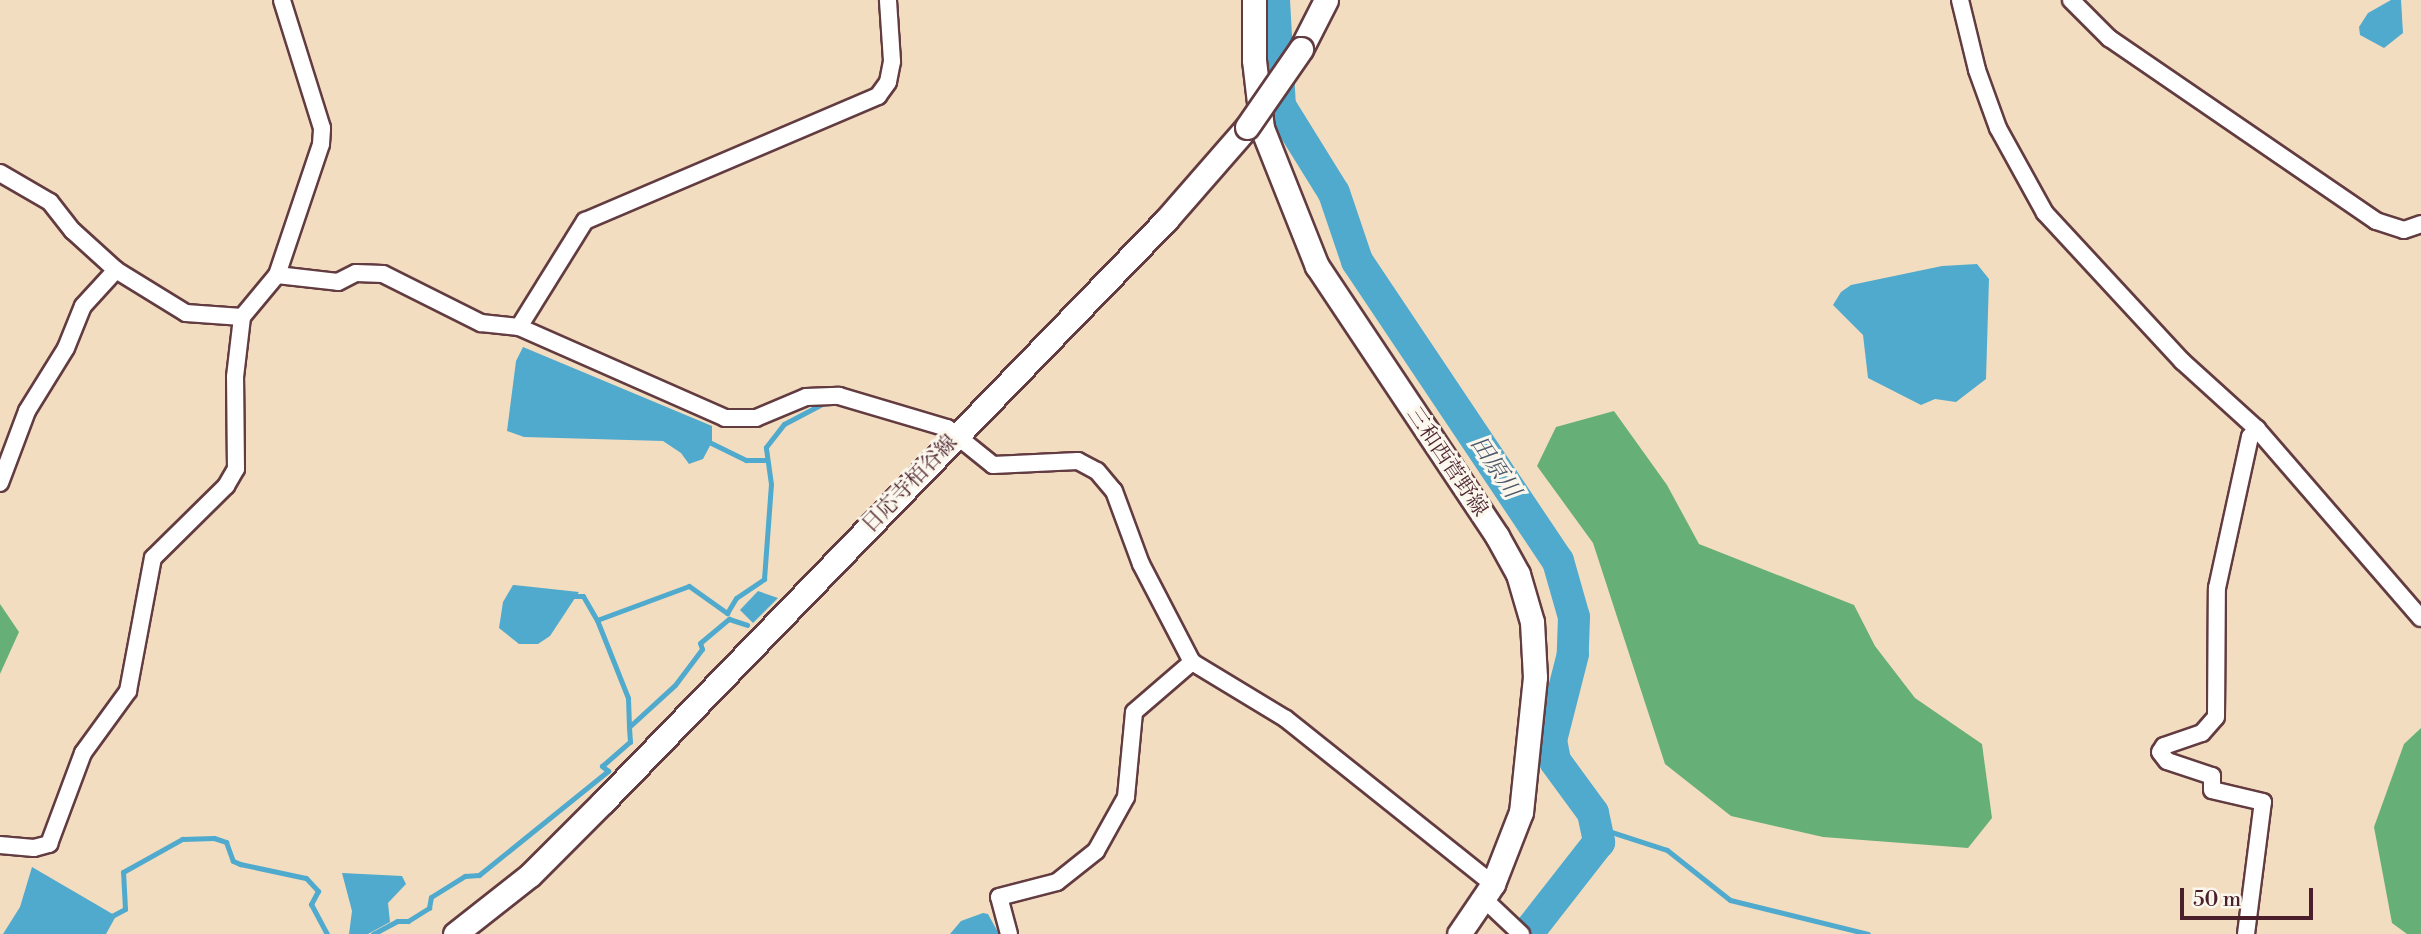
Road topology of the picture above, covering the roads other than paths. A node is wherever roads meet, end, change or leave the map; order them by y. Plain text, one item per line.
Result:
1 (282, 0) edge
2 (888, 0) edge
3 (1254, 0) edge
4 (1326, 0) edge
5 (1961, 0) edge
6 (2071, 0) edge
7 (0, 173) edge
8 (2421, 224) edge
9 (116, 270) junction
10 (277, 275) junction
11 (242, 317) junction
12 (519, 327) junction
13 (2257, 429) junction
14 (956, 436) junction
15 (0, 483) edge
16 (2421, 618) edge
17 (1192, 662) junction
18 (0, 845) edge
19 (1488, 892) junction
20 (1519, 932) edge
21 (455, 934) edge
22 (1009, 934) edge
23 (1459, 934) edge
24 (2246, 934) edge

1 - 10 street
2 - 12 street
3 - 19 main road, 三和西菅野線
4 - 14 main road, 日応寺栢谷線, bridge
5 - 13 street
6 - 8 street
7 - 9 street
9 - 11 street
9 - 15 street
10 - 11 street
10 - 12 street
11 - 18 street
12 - 14 street
13 - 16 street
13 - 24 street
14 - 17 street
14 - 21 main road, 日応寺栢谷線
17 - 19 street
17 - 22 street
19 - 20 street
19 - 23 main road, 三和西菅野線

